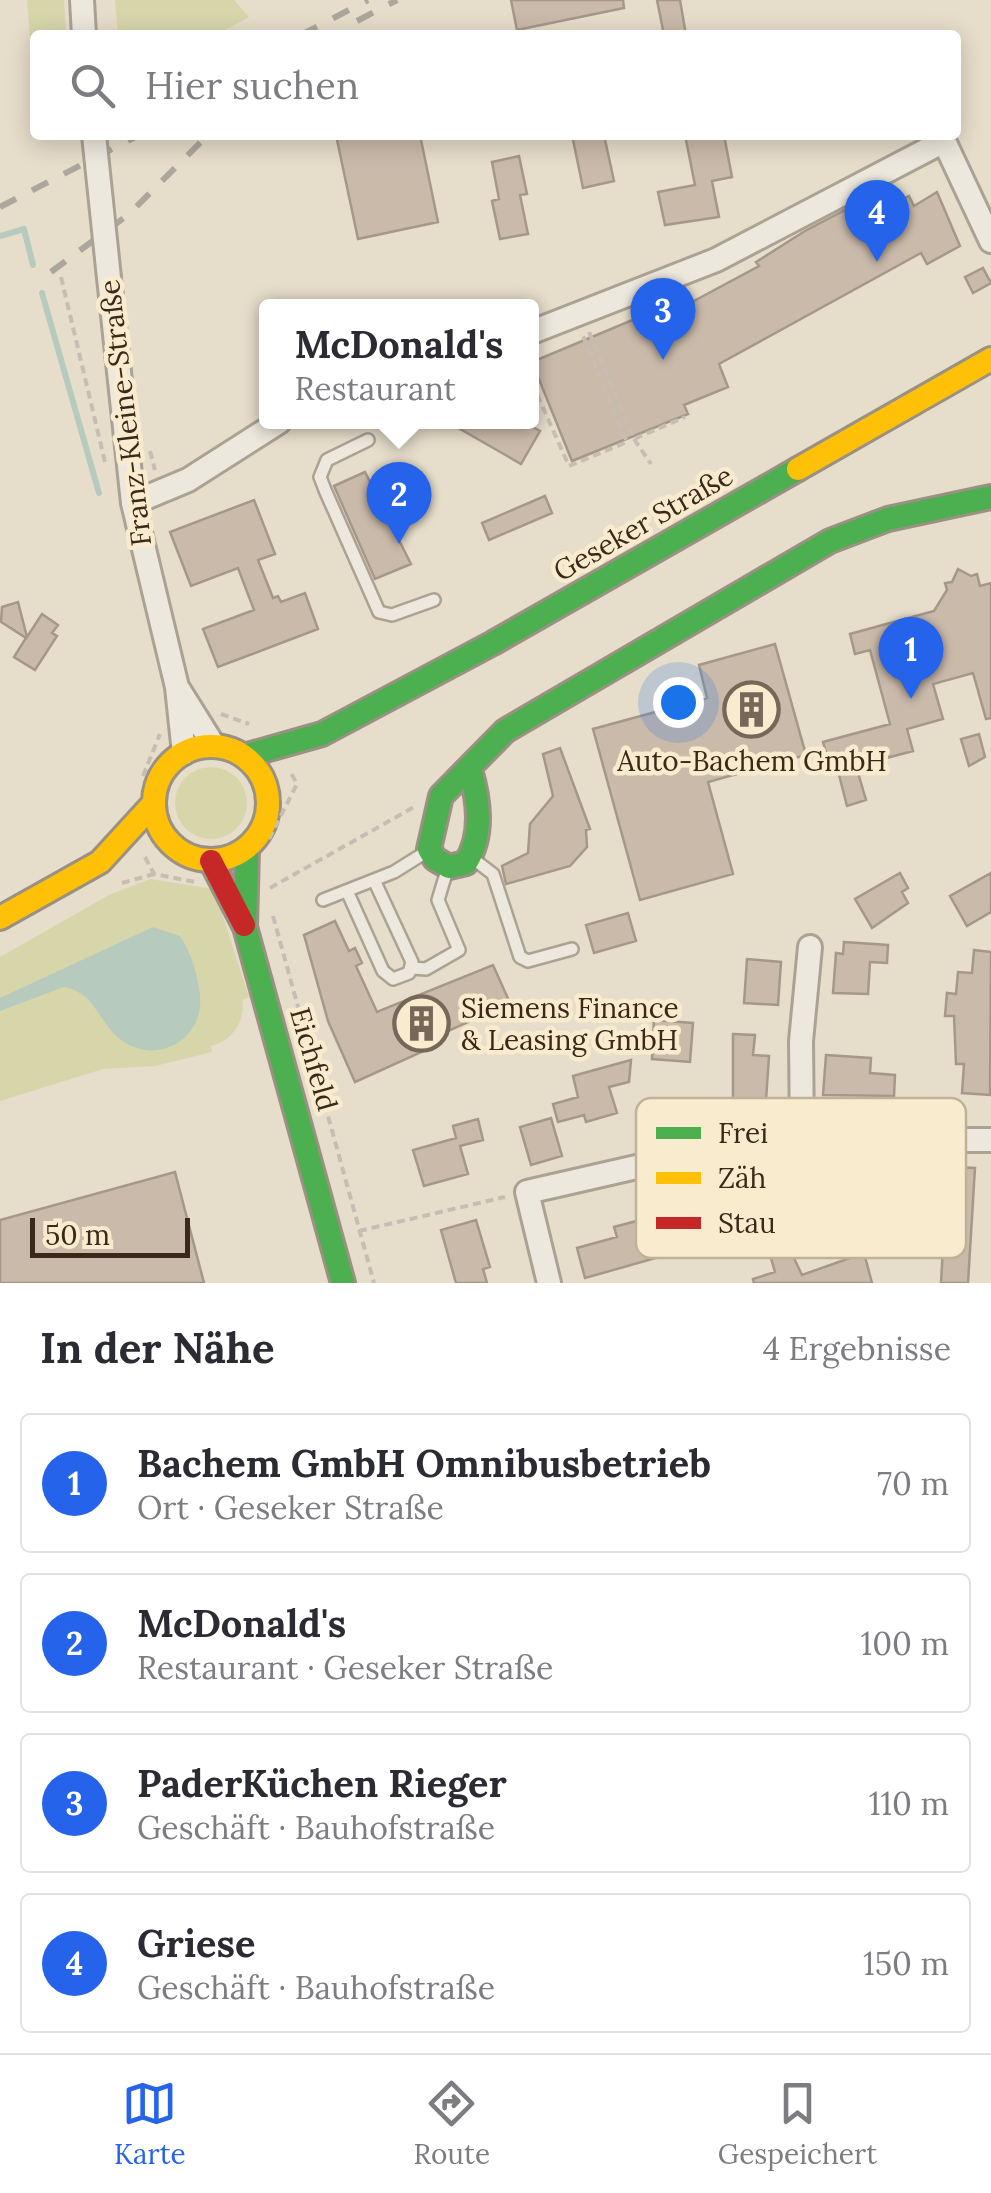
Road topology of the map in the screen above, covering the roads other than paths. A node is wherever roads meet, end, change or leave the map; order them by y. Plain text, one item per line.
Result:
1 (82, 0) edge
2 (84, 30) edge
3 (95, 140) edge
4 (991, 241) edge
5 (539, 329) edge
6 (991, 359) edge
7 (268, 429) edge
8 (368, 440) dead end
9 (991, 497) edge
10 (133, 503) junction
11 (434, 600) dead end
12 (177, 687) junction
13 (322, 734) junction
14 (214, 746) junction
15 (184, 753) junction
16 (244, 756) junction
17 (470, 770) junction
18 (268, 791) junction
19 (154, 803) junction
20 (247, 848) junction
21 (176, 849) junction
22 (429, 849) junction
23 (472, 858) junction
24 (100, 862) junction
25 (448, 867) junction
26 (215, 870) junction
27 (374, 880) junction
28 (346, 890) junction
29 (323, 900) dead end
30 (0, 918) edge
31 (246, 927) junction
32 (810, 947) dead end
33 (572, 949) dead end
34 (412, 968) junction
35 (802, 1098) edge
36 (636, 1167) edge
37 (344, 1283) edge
38 (549, 1283) edge

1 - 2 street
3 - 10 street, Franz-Kleine-Straße, bridge
4 - 5 street
6 - 13 main road, Geseker Straße
7 - 10 street
8 - 11 lane
9 - 17 main road
10 - 12 street, Franz-Kleine-Straße
12 - 14 street, Franz-Kleine-Straße
12 - 15 street, Franz-Kleine-Straße
13 - 16 main road, Geseker Straße
13 - 18 main road, Geseker Straße
14 - 15 main road
14 - 16 main road
15 - 19 main road
16 - 18 main road
17 - 22 main road
17 - 23 main road
18 - 20 main road
19 - 21 main road
19 - 24 main road
20 - 26 main road
20 - 31 main road, Eichfeld
21 - 24 main road
21 - 26 main road
22 - 25 main road
22 - 27 lane
23 - 25 main road
23 - 33 lane
24 - 30 main road
25 - 34 lane
26 - 31 main road
27 - 28 lane
27 - 34 lane
28 - 29 lane
28 - 34 lane
31 - 37 main road, Eichfeld
32 - 35 street
36 - 38 street

